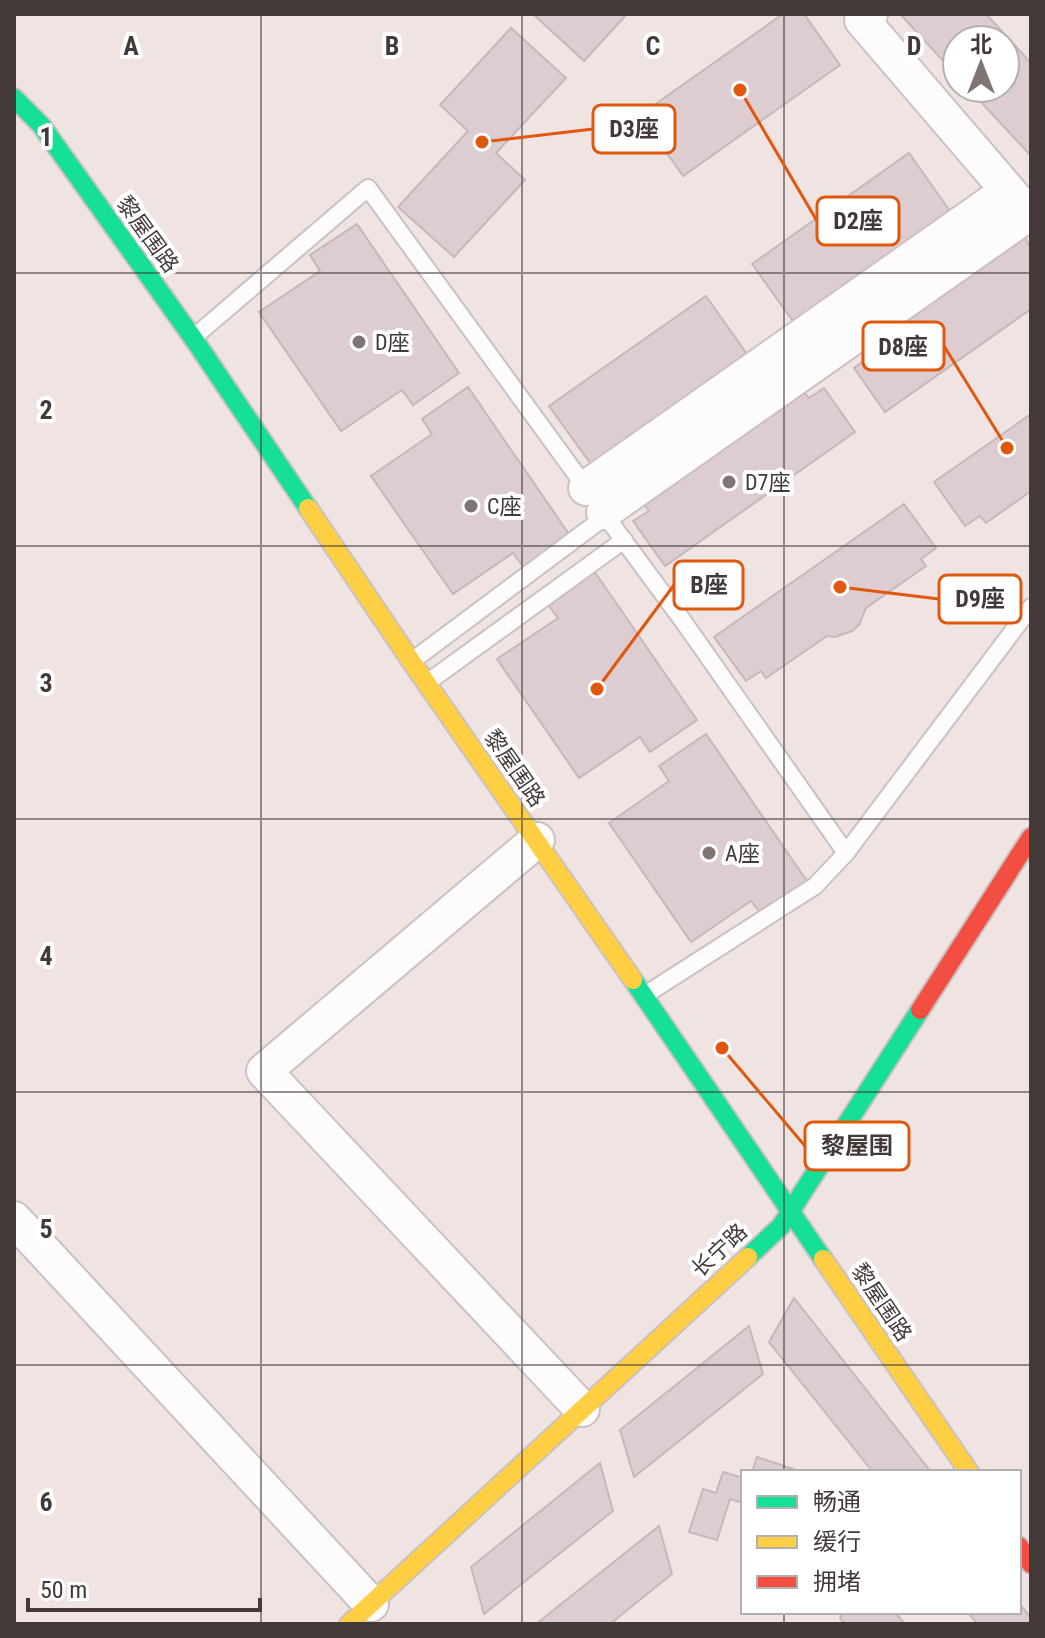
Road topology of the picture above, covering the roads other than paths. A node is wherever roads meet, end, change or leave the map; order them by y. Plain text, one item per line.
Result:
1 (870, 14) edge
2 (14, 98) edge
3 (1022, 208) edge
4 (193, 338) junction
5 (599, 505) junction
6 (624, 540) junction
7 (1031, 607) edge
8 (411, 661) junction
9 (426, 682) junction
10 (1031, 837) edge
11 (537, 840) junction
12 (846, 853) junction
13 (644, 995) junction
14 (791, 1211) junction
15 (14, 1219) edge
16 (582, 1409) junction
17 (968, 1470) edge
18 (360, 1614) edge

1 - 3 street
2 - 4 street, 黎屋围路
3 - 5 street
4 - 5 lane
4 - 8 street, 黎屋围路
5 - 6 lane
5 - 8 lane
6 - 9 lane
6 - 12 lane
7 - 12 lane
8 - 9 street, 黎屋围路
9 - 11 street, 黎屋围路
10 - 14 street, 长宁路
11 - 13 street, 黎屋围路
11 - 16 street
12 - 13 lane
13 - 14 street, 黎屋围路
14 - 16 street, 长宁路
14 - 17 street, 黎屋围路
15 - 18 street
16 - 18 street, 长宁路

